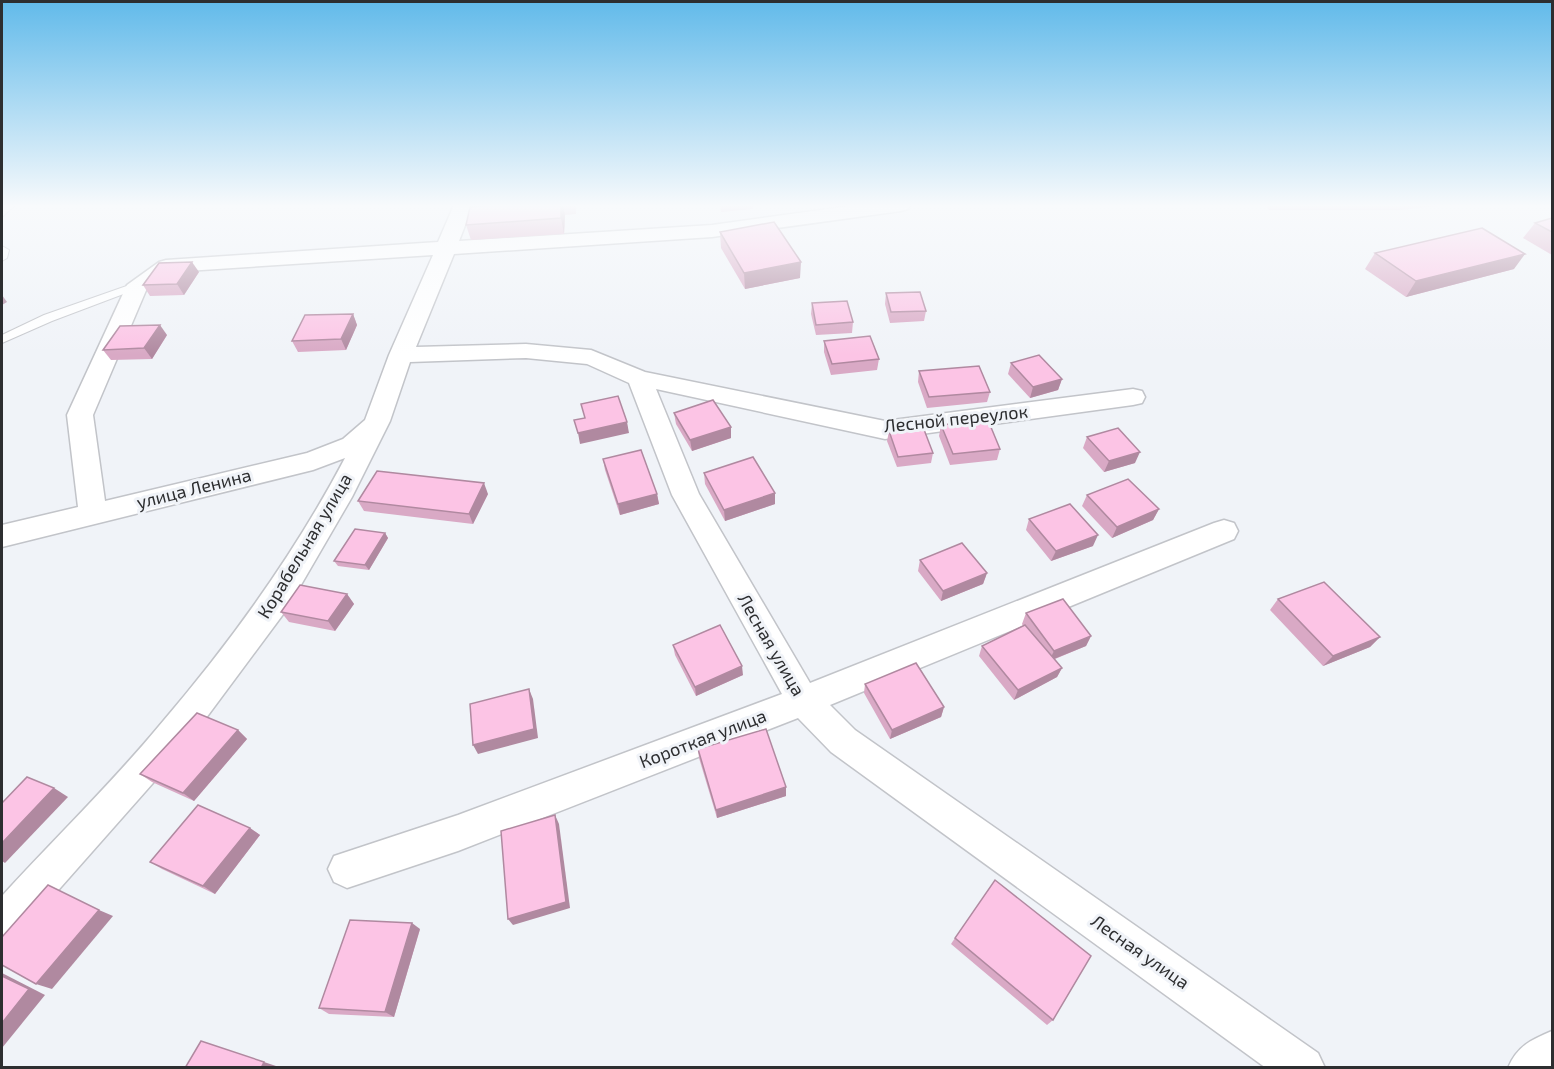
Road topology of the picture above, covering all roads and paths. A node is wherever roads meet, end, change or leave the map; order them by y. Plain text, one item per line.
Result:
1 (345, 255) edge
2 (444, 255) edge
3 (138, 285) junction
4 (2, 339) edge
5 (401, 355) junction
6 (639, 378) junction
7 (1133, 397) dead end
8 (377, 421) junction
9 (93, 514) junction
10 (1224, 531) dead end
11 (2, 536) edge
12 (803, 701) junction
13 (346, 869) dead end
14 (2, 924) edge
15 (1552, 1053) edge
16 (1303, 1068) edge
17 (1530, 1068) edge

1 - 3 street
2 - 5 street, Корабельная улица
3 - 4 lane
3 - 9 street
5 - 6 street
5 - 8 street, Корабельная улица
6 - 7 street, Лесной переулок
6 - 12 street, Лесная улица
8 - 9 street, улица Ленина
8 - 14 street, Корабельная улица
9 - 11 street, улица Ленина
10 - 12 street, Короткая улица
12 - 13 street, Короткая улица
12 - 16 street, Лесная улица
15 - 17 street

